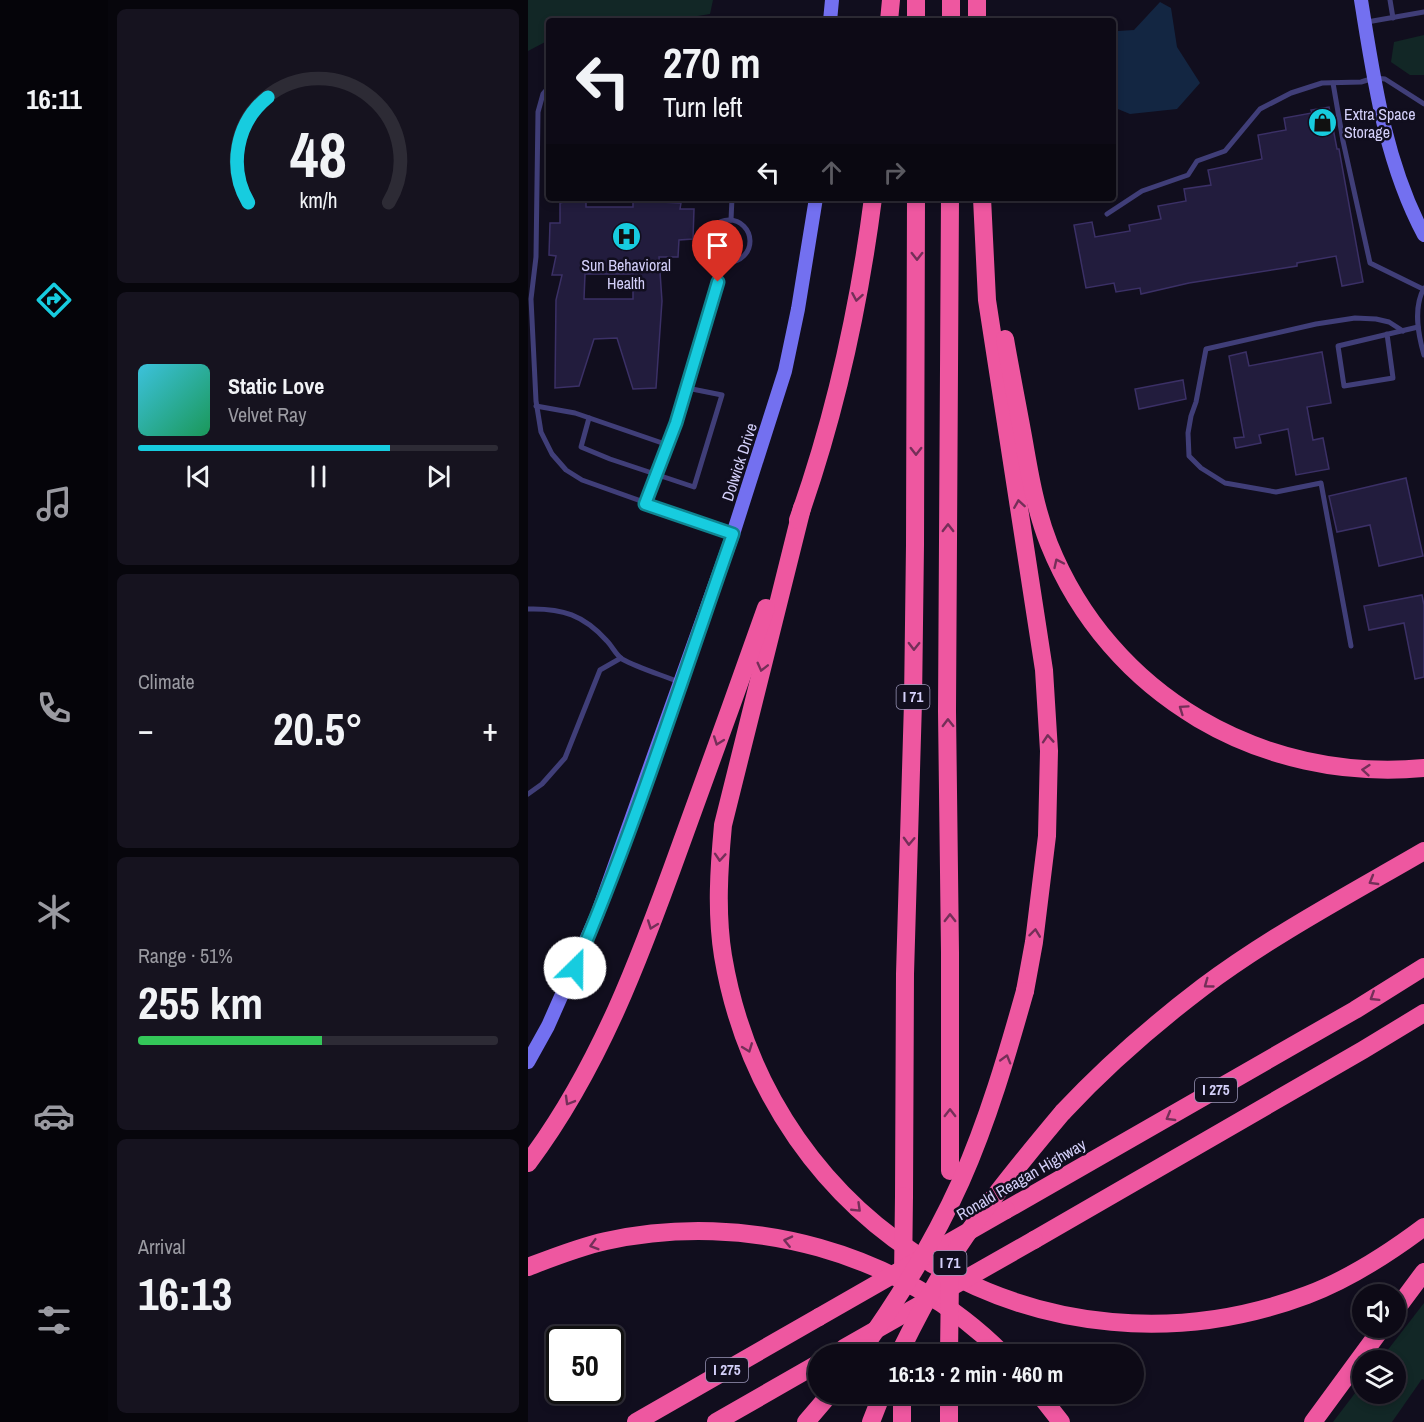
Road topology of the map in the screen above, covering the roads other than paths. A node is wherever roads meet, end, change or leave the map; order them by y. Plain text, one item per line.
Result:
1 (832, 0) edge
2 (891, 0) edge
3 (916, 0) edge
4 (951, 0) edge
5 (977, 0) edge
6 (1360, 0) edge
7 (1390, 0) edge
8 (1424, 12) edge
9 (830, 18) edge
10 (889, 18) edge
11 (916, 18) edge
12 (951, 18) edge
13 (977, 18) edge
14 (1393, 18) junction
15 (1365, 22) junction
16 (1374, 78) junction
17 (1333, 83) junction
18 (546, 90) edge
19 (1424, 104) edge
20 (732, 201) edge
21 (816, 201) edge
22 (873, 201) edge
23 (916, 201) edge
24 (950, 201) edge
25 (982, 201) edge
26 (1107, 214) dead end
27 (731, 220) junction
28 (1424, 235) edge
29 (724, 261) junction
30 (1423, 289) edge
31 (987, 300) junction
32 (1418, 327) junction
33 (1403, 331) junction
34 (1387, 334) junction
35 (1424, 355) edge
36 (687, 388) junction
37 (536, 406) junction
38 (589, 418) junction
39 (668, 445) junction
40 (656, 475) junction
41 (645, 504) junction
42 (802, 508) junction
43 (733, 534) junction
44 (528, 609) edge
45 (1351, 646) dead end
46 (621, 658) junction
47 (680, 683) junction
48 (1424, 768) edge
49 (528, 794) edge
50 (1424, 851) edge
51 (1424, 967) edge
52 (1424, 1013) edge
53 (528, 1062) edge
54 (528, 1163) edge
55 (1424, 1227) edge
56 (528, 1267) edge
57 (1424, 1272) edge
58 (1406, 1296) edge
59 (1375, 1338) edge
60 (853, 1344) edge
61 (860, 1344) edge
62 (901, 1344) edge
63 (904, 1344) edge
64 (949, 1344) edge
65 (993, 1344) edge
66 (808, 1369) edge
67 (878, 1404) edge
68 (902, 1404) edge
69 (949, 1404) edge
70 (1048, 1404) edge
71 (636, 1422) edge
72 (716, 1422) edge
73 (872, 1422) edge
74 (902, 1422) edge
75 (949, 1422) edge
76 (1061, 1422) edge
77 (1313, 1422) edge

1 - 9 main road
2 - 10 highway
3 - 11 highway
4 - 12 highway
5 - 13 highway
6 - 15 main road
7 - 14 lane
8 - 14 lane
14 - 15 lane
15 - 16 main road
16 - 17 lane
16 - 19 lane
16 - 28 main road
17 - 26 lane
17 - 30 lane
18 - 37 lane
20 - 27 lane
21 - 43 main road, Dolwick Drive
22 -> 42 highway
23 -> 62 highway, I 71, bridge
64 -> 24 highway, I 71, bridge
25 - 31 highway
27 - 29 lane
27 - 29 lane
29 - 36 lane
30 - 32 lane
48 -> 31 highway
60 -> 31 highway, bridge
32 - 33 lane
32 - 35 lane
33 - 34 lane
33 - 45 lane
34 - 34 lane
36 - 39 lane
36 - 40 lane
37 - 38 lane
37 - 41 lane
38 - 39 lane
38 - 40 lane
39 - 40 lane
40 - 41 lane
41 - 43 lane
42 -> 54 highway
42 -> 55 highway
43 - 47 main road, Dolwick Drive
44 - 46 lane
46 - 47 lane
46 - 49 lane
47 - 53 main road, Dolwick Drive
50 -> 63 highway, bridge
51 -> 71 highway, Ronald Reagan Highway / I 275, bridge
52 - 61 highway, I 275, bridge
65 -> 56 highway
57 - 58 highway
59 - 77 highway
66 - 72 highway, I 275
67 - 73 highway
68 - 74 highway
69 - 75 highway
70 - 76 highway

